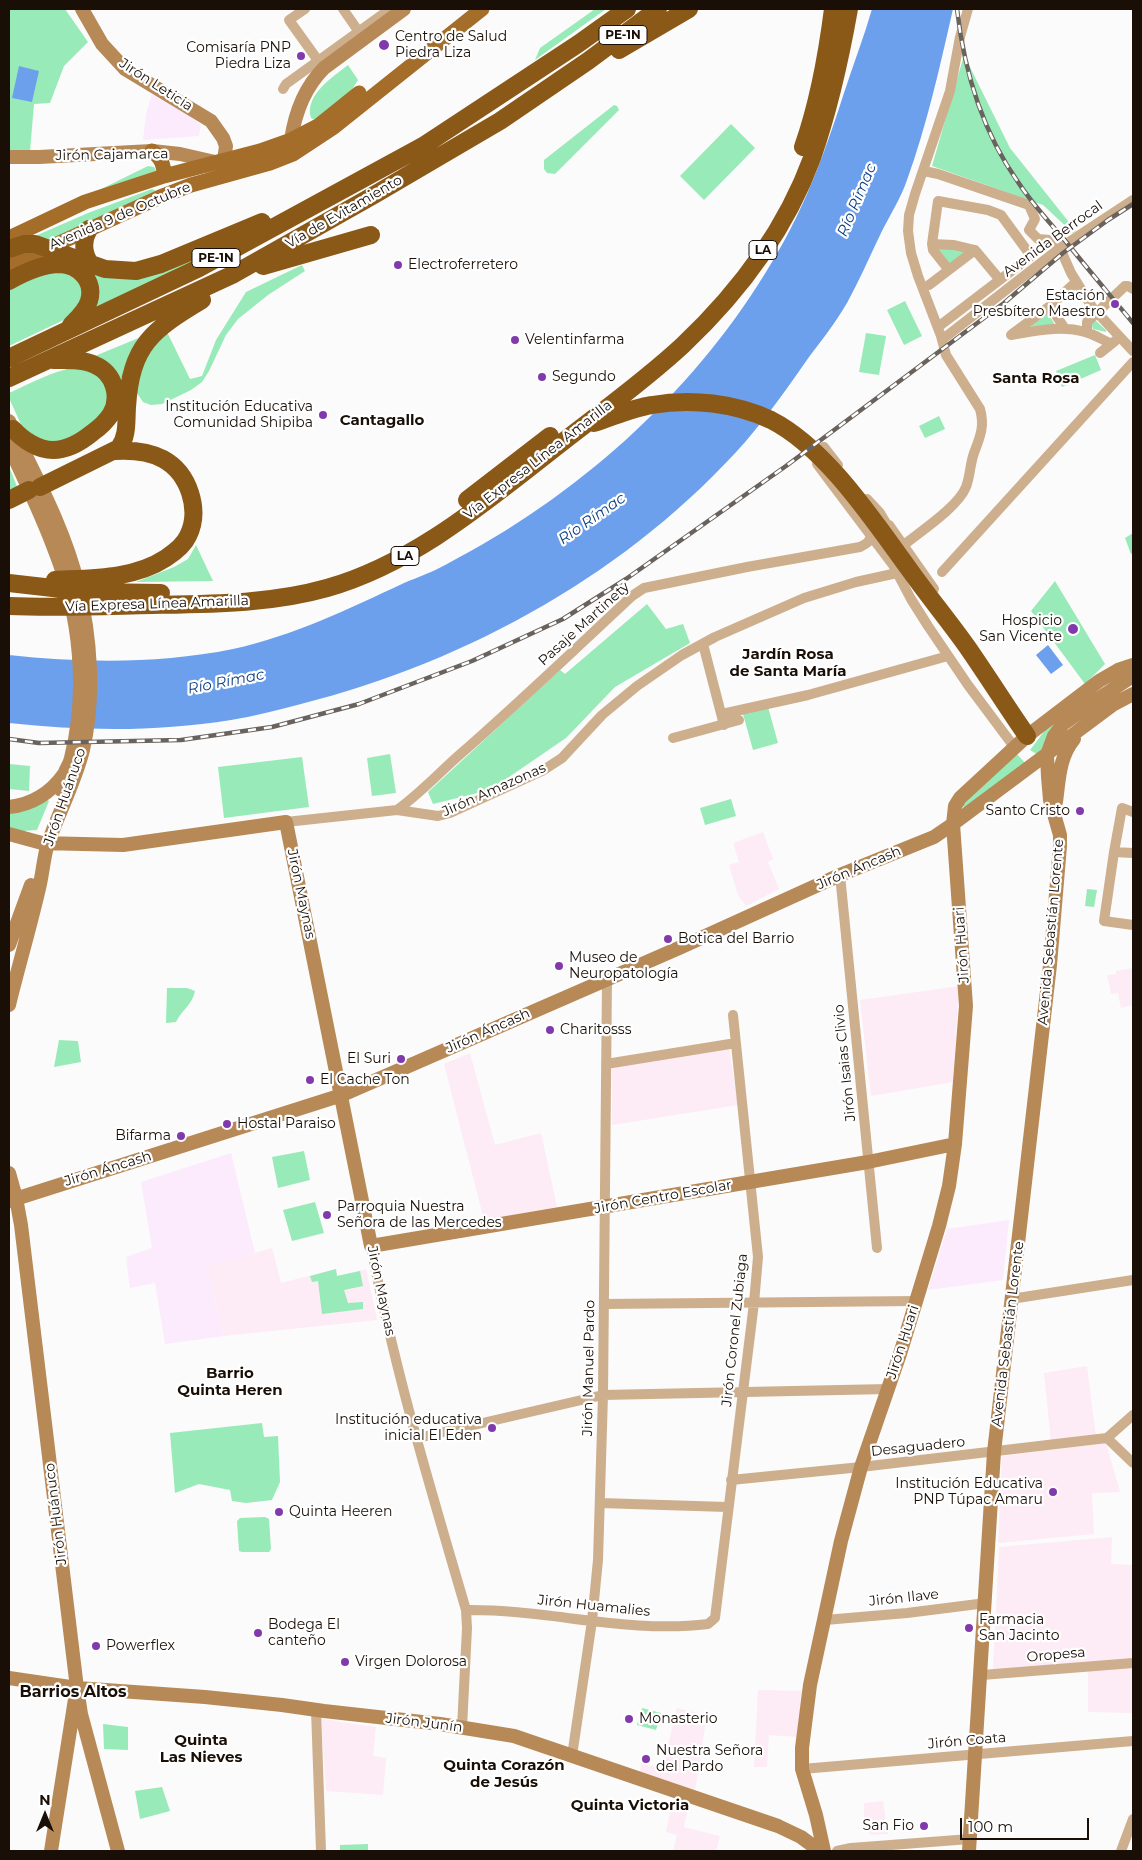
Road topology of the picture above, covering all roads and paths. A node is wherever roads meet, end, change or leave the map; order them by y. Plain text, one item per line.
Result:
1 (82, 9) edge
2 (306, 9) edge
3 (343, 9) edge
4 (390, 9) edge
5 (404, 9) edge
6 (466, 9) edge
7 (482, 9) edge
8 (627, 9) edge
9 (658, 9) edge
10 (689, 9) edge
11 (833, 9) edge
12 (849, 9) edge
13 (968, 9) edge
14 (359, 32) junction
15 (588, 61) junction
16 (321, 64) junction
17 (283, 89) dead end
18 (292, 147) junction
19 (152, 151) junction
20 (9, 157) edge
21 (220, 161) junction
22 (924, 171) junction
23 (164, 176) junction
24 (364, 179) junction
25 (1133, 200) edge
26 (89, 229) junction
27 (371, 235) dead end
28 (10, 241) edge
29 (932, 244) junction
30 (47, 247) junction
31 (1060, 248) junction
32 (975, 250) junction
33 (91, 265) junction
34 (9, 266) edge
35 (948, 269) junction
36 (234, 274) junction
37 (1000, 280) junction
38 (9, 281) edge
39 (1076, 282) junction
40 (929, 285) dead end
41 (1133, 289) edge
42 (1050, 306) junction
43 (1097, 312) junction
44 (938, 327) junction
45 (1065, 329) junction
46 (65, 331) junction
47 (1087, 332) junction
48 (1122, 339) junction
49 (944, 343) junction
50 (1110, 344) junction
51 (1133, 351) edge
52 (1100, 353) dead end
53 (9, 358) edge
54 (46, 361) junction
55 (1133, 362) edge
56 (9, 378) edge
57 (578, 430) junction
58 (10, 432) edge
59 (824, 447) dead end
60 (115, 451) junction
61 (811, 456) dead end
62 (35, 488) junction
63 (9, 500) edge
64 (886, 523) junction
65 (871, 534) junction
66 (904, 545) junction
67 (942, 572) dead end
68 (897, 573) junction
69 (16, 584) edge
70 (9, 606) edge
71 (703, 644) junction
72 (948, 656) junction
73 (1133, 666) edge
74 (1133, 676) edge
75 (992, 680) junction
76 (968, 685) junction
77 (1133, 694) edge
78 (723, 719) junction
79 (739, 720) dead end
80 (1080, 730) junction
81 (673, 738) dead end
82 (1024, 739) junction
83 (78, 748) junction
84 (1048, 755) junction
85 (65, 771) junction
86 (9, 807) edge
87 (397, 810) junction
88 (1133, 812) edge
89 (1055, 820) junction
90 (286, 822) junction
91 (953, 824) junction
92 (9, 834) edge
93 (45, 843) junction
94 (1114, 852) junction
95 (1133, 853) edge
96 (840, 875) junction
97 (1133, 925) edge
98 (9, 945) edge
99 (607, 979) junction
100 (9, 1005) edge
101 (733, 1015) dead end
102 (736, 1043) junction
103 (606, 1064) junction
104 (342, 1095) junction
105 (955, 1144) junction
106 (868, 1162) junction
107 (9, 1173) edge
108 (751, 1181) junction
109 (12, 1199) edge
110 (605, 1208) junction
111 (371, 1246) junction
112 (877, 1248) dead end
113 (1133, 1280) edge
114 (1012, 1299) junction
115 (916, 1301) junction
116 (754, 1303) junction
117 (604, 1304) junction
118 (888, 1389) junction
119 (743, 1391) junction
120 (603, 1396) junction
121 (1133, 1415) edge
122 (418, 1438) junction
123 (1108, 1438) junction
124 (994, 1452) junction
125 (1133, 1463) edge
126 (861, 1467) junction
127 (731, 1480) junction
128 (600, 1503) junction
129 (728, 1507) junction
130 (986, 1604) junction
131 (466, 1610) junction
132 (715, 1617) joint
133 (825, 1620) junction
134 (592, 1621) junction
135 (1133, 1663) edge
136 (982, 1675) junction
137 (9, 1678) edge
138 (77, 1688) junction
139 (316, 1710) junction
140 (462, 1728) junction
141 (1133, 1741) edge
142 (976, 1753) junction
143 (572, 1756) junction
144 (802, 1769) junction
145 (1133, 1819) edge
146 (970, 1845) edge
147 (51, 1851) edge
148 (118, 1851) edge
149 (321, 1851) edge
150 (820, 1851) edge
151 (824, 1851) edge
152 (838, 1851) edge
153 (1121, 1851) edge

1 - 21 street, Jirón Leticia
2 - 16 street
3 - 14 street
4 - 14 street
5 - 16 street
6 - 18 main road, Avenida 9 de Octubre
7 - 18 main road, Avenida 9 de Octubre
8 - 24 highway, Vía de Evitamiento / PE-1N
9 - 15 highway, Vía de Evitamiento / PE-1N
10 - 15 highway
11 - 69 highway, Vía Expresa Línea Amarilla / LA
12 - 57 highway, Vía Expresa Línea Amarilla / LA
13 - 22 street
14 - 16 street
15 - 36 highway, Vía de Evitamiento / PE-1N
16 - 17 street
16 - 18 street
18 - 21 main road, Avenida 9 de Octubre
18 - 26 main road, Avenida 9 de Octubre
19 - 20 street, Jirón Cajamarca
19 - 21 street, Jirón Cajamarca
19 - 23 main road
21 - 23 main road, Avenida 9 de Octubre
22 - 31 street
22 - 44 street
23 - 28 main road, Avenida 9 de Octubre
24 - 33 highway
24 - 46 highway, Vía de Evitamiento / PE-1N
25 - 31 street, Avenida Berrocal
26 - 30 main road, Avenida 9 de Octubre
26 - 33 highway
27 - 36 highway
28 - 30 highway
29 - 32 street
29 - 35 street
29 - 37 street
30 - 33 highway
30 - 34 main road, Avenida 9 de Octubre
31 - 39 street
31 - 49 street, Avenida Berrocal
32 - 35 street
32 - 37 street
35 - 40 street
36 - 54 highway, Vía de Evitamiento / PE-1N
36 - 60 highway
37 - 44 street
38 - 46 highway
39 - 42 street
39 - 43 street
41 - 43 street
42 - 45 street
42 - 45 street
43 - 47 street
43 - 48 street
44 - 49 street
45 - 47 street
46 - 53 highway, Vía de Evitamiento / PE-1N
47 - 50 street
48 - 50 street
48 - 51 street
49 - 66 street
50 - 52 street
54 - 56 highway, Vía de Evitamiento / PE-1N
54 - 58 highway
55 - 67 street
57 - 70 highway, Vía Expresa Línea Amarilla / LA
57 - 75 highway
58 - 62 street, Jirón Huánuco
59 - 64 street
60 - 62 highway
60 - 69 highway
61 - 65 street
62 - 63 highway
62 - 83 street, Jirón Huánuco
64 - 65 street, Pasaje Martinety
64 - 66 street
65 - 68 street
65 - 87 street, Pasaje Martinety
66 - 75 street
68 - 71 street, Jirón Amazonas
68 - 72 street
71 - 78 street
71 - 87 street, Jirón Amazonas
72 - 76 street
72 - 78 street
73 - 82 street
74 - 84 street
75 - 76 street
75 - 82 highway
76 - 82 street
77 - 80 street, Jirón Áncash
78 - 79 street
78 - 81 street
80 - 84 street, Jirón Áncash
80 - 89 street, Avenida Sebastián Lorente
82 - 91 street
83 - 85 street, Jirón Huánuco
83 - 93 street, Jirón Huánuco
84 - 89 street, Avenida Sebastián Lorente
84 - 91 street, Jirón Áncash
85 - 86 street
85 - 93 street, Jirón Huánuco
87 - 90 street, Jirón Amazonas
88 - 94 street
89 - 114 street, Avenida Sebastián Lorente
90 - 93 street, Jirón Amazonas
90 - 104 street, Jirón Maynas
91 - 96 street, Jirón Áncash
91 - 105 street, Jirón Huari
92 - 93 street, Jirón Amazonas
93 - 98 street, Jirón Huánuco
93 - 100 street, Jirón Huánuco
94 - 95 street
94 - 97 street
96 - 99 street, Jirón Áncash
96 - 106 street, Jirón Isaias Clivio
99 - 103 street, Jirón Manuel Pardo
99 - 104 street, Jirón Áncash
101 - 102 street, Jirón Coronel Zubiaga
102 - 103 street
102 - 108 street, Jirón Coronel Zubiaga
103 - 110 street, Jirón Manuel Pardo
104 - 109 street, Jirón Áncash
104 - 111 street, Jirón Maynas
105 - 106 street, Jirón Centro Escolar
105 - 115 street, Jirón Huari
106 - 108 street, Jirón Centro Escolar
106 - 112 street, Jirón Isaias Clivio
107 - 109 street, Jirón Huánuco
108 - 110 street, Jirón Centro Escolar
108 - 116 street, Jirón Coronel Zubiaga
109 - 138 street, Jirón Huánuco
110 - 111 street, Jirón Centro Escolar
110 - 117 street, Jirón Manuel Pardo
111 - 122 street, Jirón Maynas
113 - 114 street
114 - 124 street, Avenida Sebastián Lorente
115 - 116 street
115 - 118 street, Jirón Huari
116 - 117 street
116 - 119 street, Jirón Coronel Zubiaga
117 - 120 street, Jirón Manuel Pardo
118 - 119 street
118 - 126 street, Jirón Huari
119 - 120 street
119 - 127 street, Jirón Coronel Zubiaga
120 - 122 street
120 - 128 street, Jirón Manuel Pardo
121 - 123 street
122 - 131 street, Jirón Maynas
123 - 124 street, Desaguadero
123 - 125 street
124 - 126 street, Desaguadero
124 - 130 street, Avenida Sebastián Lorente
126 - 127 street, Desaguadero
126 - 133 street, Jirón Huari
127 - 129 street, Jirón Coronel Zubiaga
128 - 129 street
128 - 134 street, Jirón Manuel Pardo
129 - 132 street, Jirón Coronel Zubiaga
130 - 133 street, Jirón Ilave
130 - 136 street, Avenida Sebastián Lorente
131 - 134 street, Jirón Huamalies
131 - 140 street, Jirón Maynas
132 - 134 street, Jirón Huamalies
133 - 144 street, Jirón Huari
134 - 143 street, Jirón Manuel Pardo
135 - 136 street, Oropesa
136 - 142 street, Avenida Sebastián Lorente
137 - 138 street, Jirón Junín
138 - 139 street, Jirón Junín
138 - 147 street
138 - 148 street, Jirón Huánuco
139 - 140 street, Jirón Junín
139 - 149 street
140 - 143 street, Jirón Junín
141 - 142 street, Jirón Coata
142 - 144 street, Jirón Coata
142 - 146 street, Avenida Sebastián Lorente
143 - 150 street, Jirón Junín
144 - 151 street, Jirón Huari
145 - 153 street
146 - 152 street

